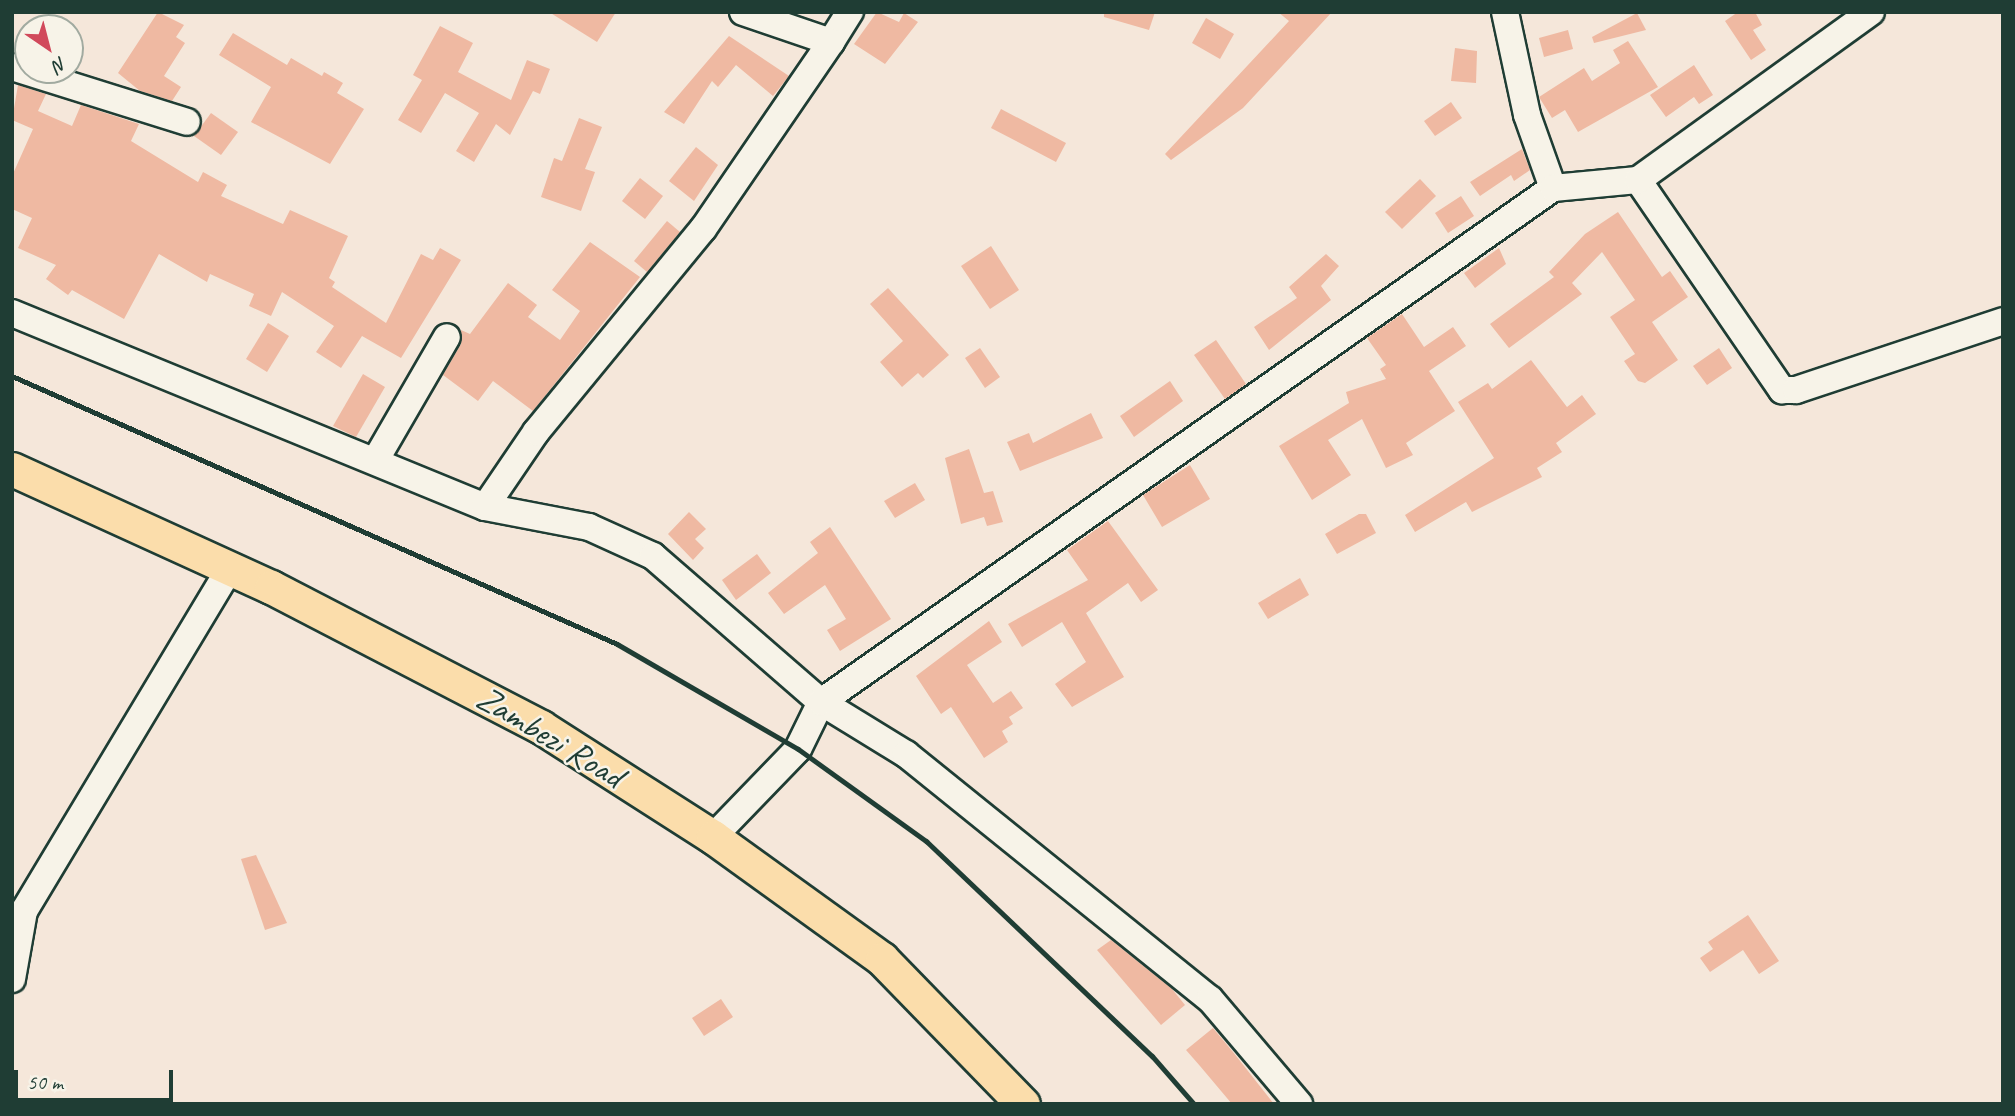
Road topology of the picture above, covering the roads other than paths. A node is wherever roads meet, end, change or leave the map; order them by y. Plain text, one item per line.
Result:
1 (744, 12) edge
2 (850, 12) edge
3 (1504, 12) edge
4 (1871, 12) edge
5 (831, 43) junction
6 (12, 67) edge
7 (187, 122) dead end
8 (1638, 180) junction
9 (1553, 188) junction
10 (12, 313) edge
11 (2003, 321) edge
12 (447, 337) dead end
13 (375, 461) junction
14 (12, 469) edge
15 (485, 507) junction
16 (230, 568) junction
17 (821, 702) junction
18 (713, 837) junction
19 (18, 914) edge
20 (12, 979) edge
21 (1023, 1104) edge
22 (1299, 1104) edge

1 - 5 street
2 - 5 street
3 - 9 street
4 - 8 street
5 - 15 street
6 - 7 street
8 - 9 street
8 - 11 street
9 - 17 street
10 - 13 street
12 - 13 street
13 - 15 street
14 - 16 main road, Zambezi Road
15 - 17 street
16 - 18 main road, Zambezi Road
16 - 19 street
17 - 18 street
17 - 22 street
18 - 21 main road, Zambezi Road
19 - 20 street

